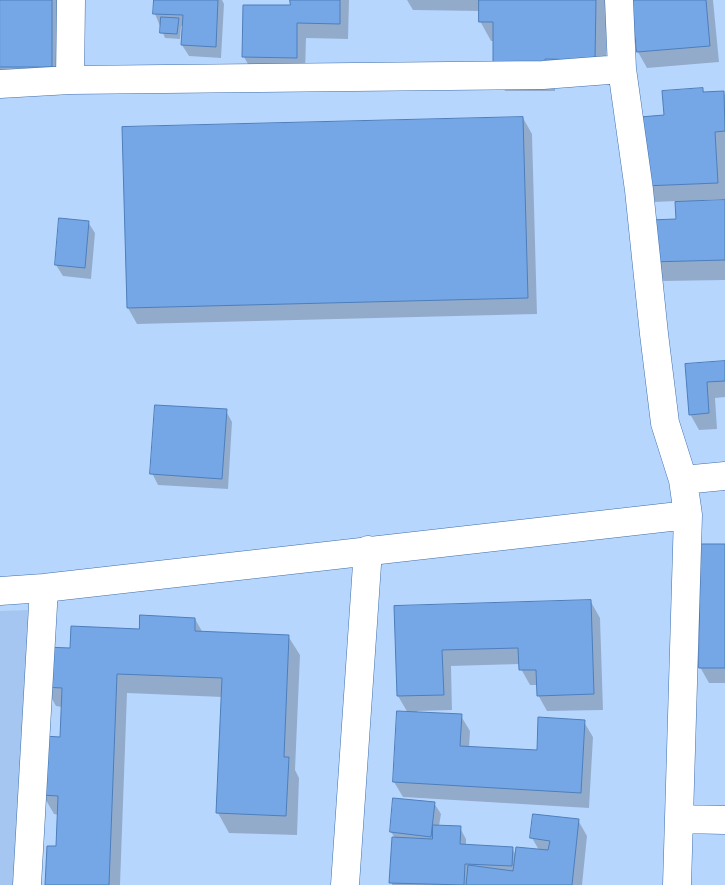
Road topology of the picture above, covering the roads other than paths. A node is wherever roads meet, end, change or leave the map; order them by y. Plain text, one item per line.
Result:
1 (71, 0) edge
2 (619, 0) edge
3 (622, 69) junction
4 (70, 80) junction
5 (0, 84) edge
6 (725, 476) edge
7 (683, 480) junction
8 (688, 516) junction
9 (368, 550) junction
10 (44, 588) junction
11 (0, 591) edge
12 (681, 819) junction
13 (725, 820) edge
14 (27, 885) edge
15 (344, 885) edge
16 (677, 885) edge

1 - 4 street
2 - 3 street
3 - 4 street
3 - 7 street
4 - 5 street
6 - 7 street
7 - 8 street
8 - 9 street
8 - 12 street
9 - 10 street
9 - 15 street
10 - 11 street
10 - 14 street
12 - 13 street
12 - 16 street

